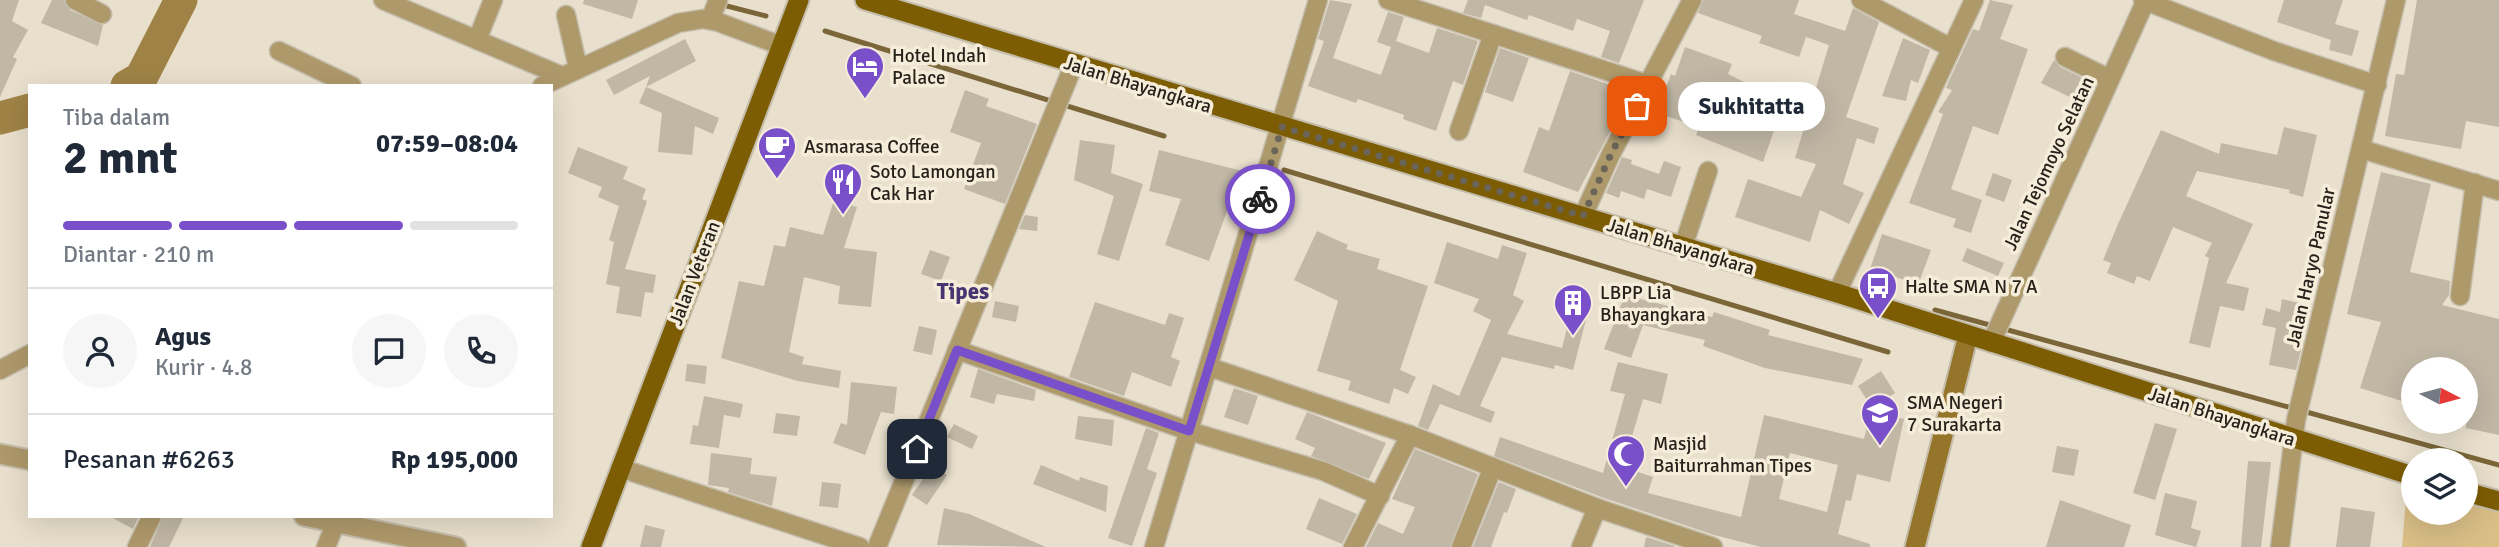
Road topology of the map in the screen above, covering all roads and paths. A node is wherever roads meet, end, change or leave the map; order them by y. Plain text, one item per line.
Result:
1 (75, 0) edge
2 (383, 0) edge
3 (493, 0) edge
4 (718, 0) edge
5 (865, 0) edge
6 (1318, 0) edge
7 (1388, 0) edge
8 (1692, 0) edge
9 (1861, 0) edge
10 (1974, 0) edge
11 (2145, 0) edge
12 (2396, 0) edge
13 (794, 1) edge
14 (892, 5) edge
15 (102, 15) dead end
16 (566, 15) dead end
17 (710, 20) junction
18 (1493, 34) junction
19 (477, 40) junction
20 (782, 46) junction
21 (1951, 48) junction
22 (279, 51) dead end
23 (2065, 57) dead end
24 (1072, 69) junction
25 (570, 72) junction
26 (2110, 79) junction
27 (348, 84) edge
28 (546, 84) edge
29 (1647, 84) junction
30 (2376, 85) junction
31 (1282, 127) junction
32 (1459, 131) dead end
33 (2361, 149) junction
34 (1708, 170) dead end
35 (2475, 183) junction
36 (2499, 191) edge
37 (1583, 216) junction
38 (1683, 247) junction
39 (1837, 293) junction
40 (2460, 296) dead end
41 (1996, 331) junction
42 (1968, 335) junction
43 (957, 350) junction
44 (28, 355) edge
45 (1209, 367) junction
46 (0, 370) edge
47 (2294, 428) junction
48 (1189, 431) junction
49 (1410, 435) junction
50 (0, 454) edge
51 (28, 460) edge
52 (1493, 467) junction
53 (620, 468) junction
54 (2401, 471) edge
55 (1380, 495) junction
56 (2478, 496) edge
57 (2499, 502) edge
58 (1597, 508) junction
59 (151, 518) edge
60 (313, 518) edge
61 (336, 523) junction
62 (137, 547) edge
63 (326, 547) edge
64 (456, 547) edge
65 (590, 547) edge
66 (860, 547) edge
67 (877, 547) edge
68 (1154, 547) edge
69 (1353, 547) edge
70 (1461, 547) edge
71 (1581, 547) edge
72 (1713, 547) edge
73 (1915, 547) edge
74 (2280, 547) edge

1 - 15 street
2 - 19 street
3 - 19 street
4 - 17 street
5 - 14 main road, Jalan Bhayangkara
6 - 31 street
7 - 18 street
8 - 29 street
9 - 21 street
10 - 21 street
11 - 26 street, Jalan Tejomoyo Selatan
11 - 30 street
12 - 30 street, Jalan Haryo Panular
13 - 20 main road, Jalan Veteran
14 - 24 main road, Jalan Bhayangkara
16 - 25 street
17 - 20 street
17 - 25 street
18 - 29 street
18 - 32 street
19 - 25 street
20 - 53 main road, Jalan Veteran
21 - 39 street
22 - 27 street
23 - 26 street
24 - 31 main road, Jalan Bhayangkara
24 - 43 street
25 - 28 street
26 - 41 street, Jalan Tejomoyo Selatan
29 - 37 street
30 - 33 street, Jalan Haryo Panular
31 - 37 main road, Jalan Bhayangkara
31 - 45 street
33 - 35 street
33 - 47 street, Jalan Haryo Panular
34 - 38 street
35 - 36 street
35 - 40 street
37 - 38 main road, Jalan Bhayangkara
38 - 39 main road, Jalan Bhayangkara
39 - 42 main road, Jalan Bhayangkara
41 - 42 main road, Jalan Bhayangkara
41 - 47 main road, Jalan Bhayangkara
42 - 73 main road
43 - 48 street
43 - 67 street
44 - 46 street
45 - 48 street
45 - 49 street
47 - 54 main road, Jalan Bhayangkara
47 - 74 street, Jalan Haryo Panular
48 - 55 street
48 - 68 street
49 - 52 street
49 - 55 street
50 - 51 street
52 - 58 street
52 - 70 street
53 - 65 main road, Jalan Veteran
53 - 66 street
55 - 69 street
56 - 57 main road
58 - 71 street
58 - 72 street
59 - 62 street
60 - 61 street
61 - 63 street
61 - 64 street

